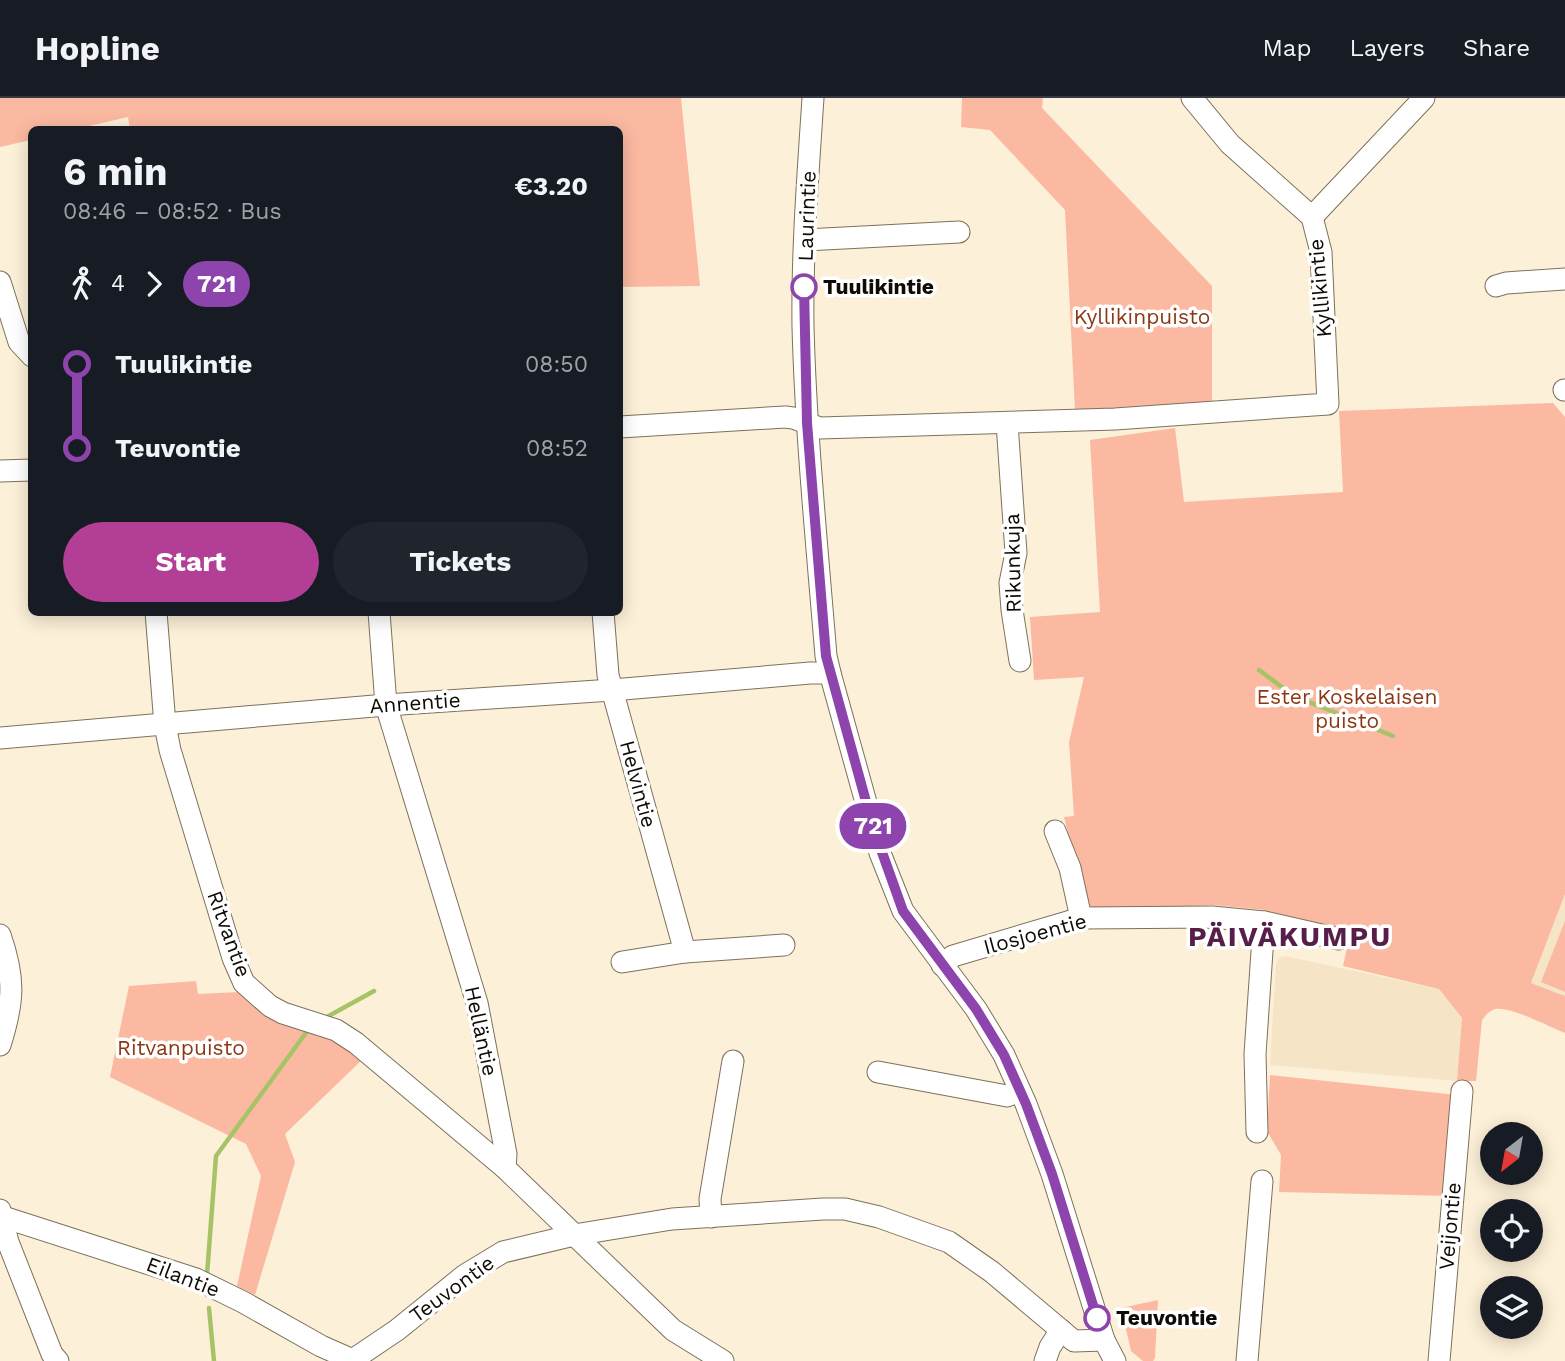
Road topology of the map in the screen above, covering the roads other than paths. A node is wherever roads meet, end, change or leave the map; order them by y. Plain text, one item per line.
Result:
1 (813, 98) edge
2 (1192, 98) edge
3 (1424, 98) edge
4 (1312, 217) junction
5 (959, 232) dead end
6 (805, 240) junction
7 (1565, 279) edge
8 (0, 282) edge
9 (1496, 286) dead end
10 (28, 352) edge
11 (807, 423) junction
12 (1007, 423) junction
13 (623, 427) edge
14 (28, 470) edge
15 (0, 471) edge
16 (156, 616) edge
17 (379, 616) edge
18 (603, 616) edge
19 (1020, 661) dead end
20 (830, 673) junction
21 (612, 690) junction
22 (386, 705) junction
23 (165, 725) junction
24 (0, 738) edge
25 (1055, 831) dead end
26 (1081, 918) junction
27 (1264, 922) junction
28 (0, 935) edge
29 (1339, 939) dead end
30 (784, 946) dead end
31 (685, 952) junction
32 (622, 962) dead end
33 (942, 965) junction
34 (0, 1045) edge
35 (733, 1061) dead end
36 (878, 1072) dead end
37 (1020, 1091) junction
38 (1462, 1091) dead end
39 (1257, 1132) dead end
40 (505, 1168) junction
41 (1262, 1181) dead end
42 (1, 1214) edge
43 (711, 1217) junction
44 (574, 1235) junction
45 (1061, 1330) junction
46 (1104, 1340) junction
47 (355, 1360) edge
48 (58, 1361) edge
49 (723, 1361) edge
50 (1045, 1361) edge
51 (1115, 1361) edge
52 (1247, 1361) edge
53 (1439, 1361) edge

1 - 6 street, Laurintie
2 - 4 street, Kyllikintie
3 - 4 street
4 - 12 street, Kyllikintie
5 - 6 street
6 - 11 street, Laurintie
7 - 9 street
8 - 10 street
11 - 12 street
11 - 13 street
11 - 20 street, Laurintie
12 - 19 street, Rikunkuja
14 - 15 street
16 - 23 street, Ritvantie
17 - 22 street, Helläntie
18 - 21 street, Helvintie
20 - 21 street, Annentie
20 - 33 street, Laurintie
21 - 22 street, Annentie
21 - 31 street, Helvintie
22 - 23 street, Annentie
22 - 40 street, Helläntie
23 - 24 street, Annentie
23 - 40 street, Ritvantie
25 - 26 street
26 - 27 street, Ilosjoentie
26 - 33 street, Ilosjoentie
27 - 29 street, Ilosjoentie
27 - 39 street
28 - 34 street
30 - 31 street
31 - 32 street
33 - 37 street, Laurintie
35 - 43 street
36 - 37 street
37 - 46 street, Laurintie
38 - 53 street, Veijontie
40 - 44 street
41 - 52 street
42 - 47 street, Eilantie
42 - 48 street
43 - 44 street, Teuvontie
43 - 45 street, Teuvontie
44 - 47 street, Teuvontie
44 - 49 street
45 - 46 street, Teuvontie
45 - 50 street
46 - 51 street, Laurintie

